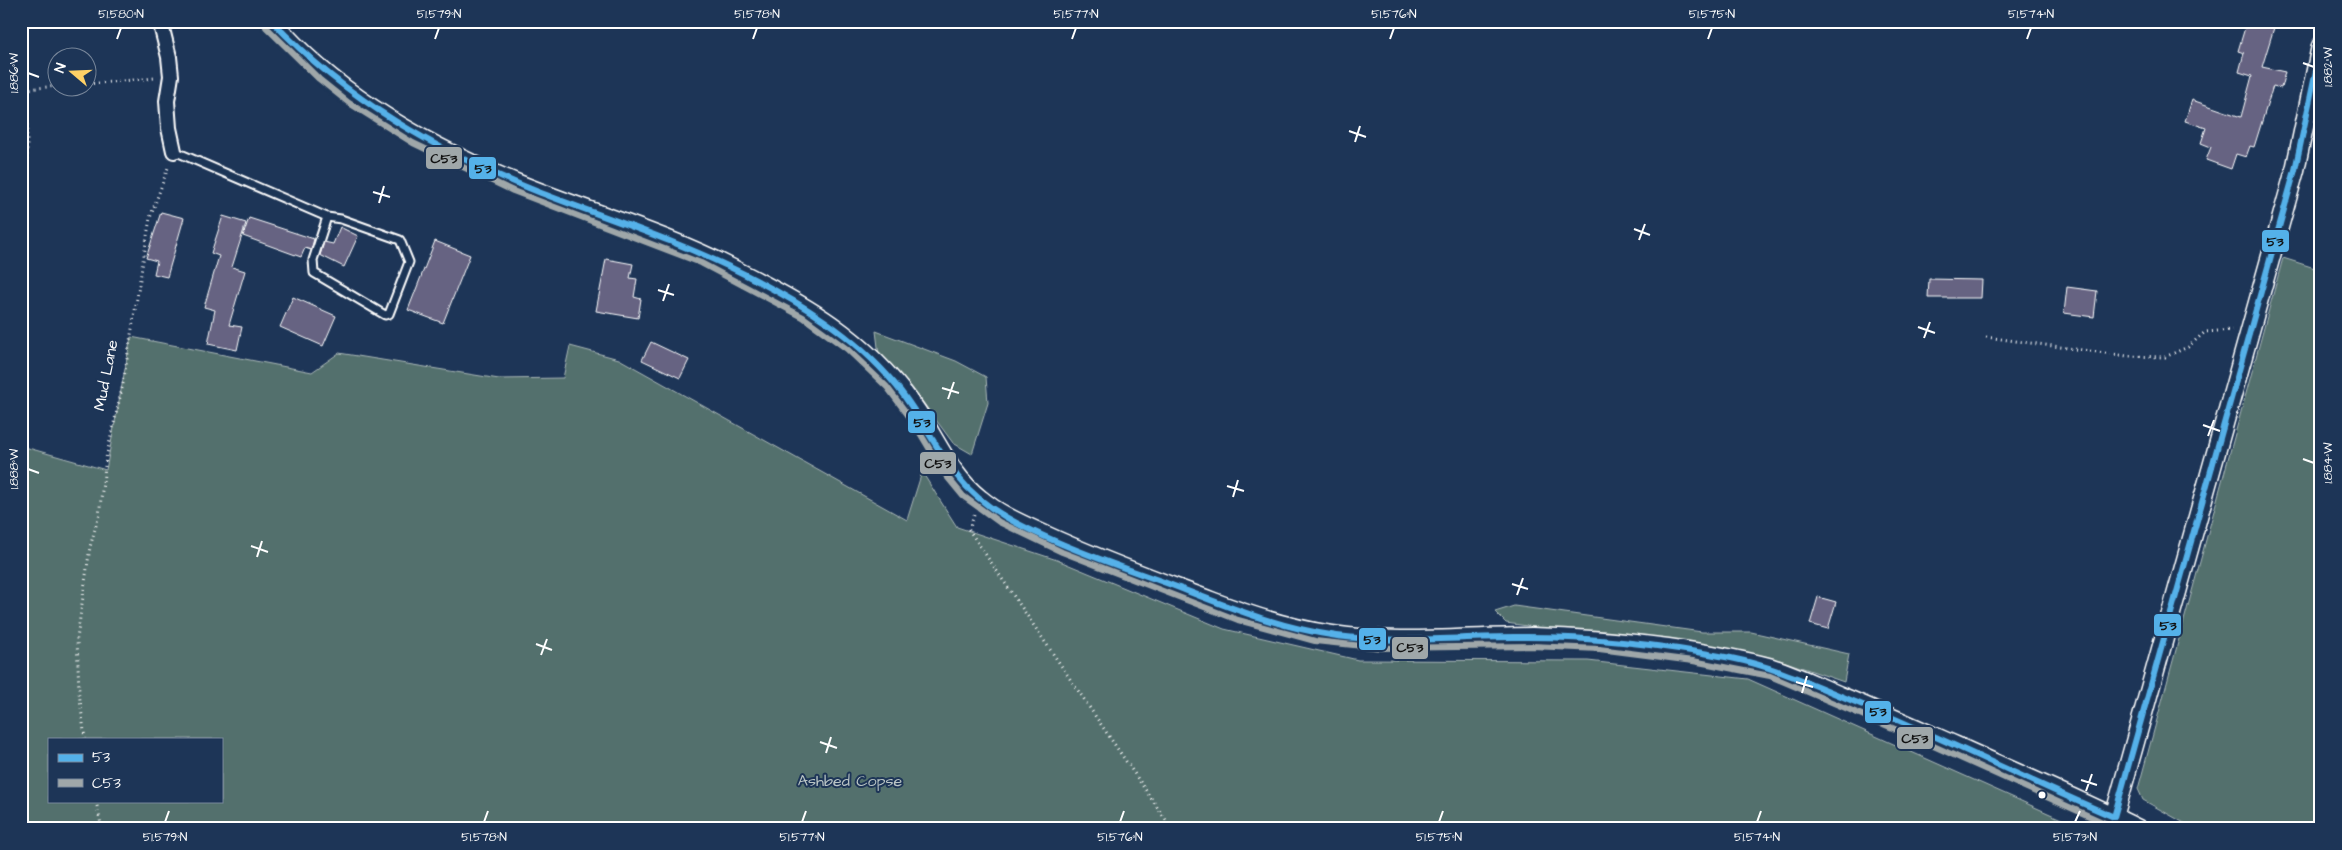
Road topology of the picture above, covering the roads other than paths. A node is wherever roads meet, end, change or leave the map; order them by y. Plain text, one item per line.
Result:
1 (160, 21) edge
2 (272, 21) edge
3 (2321, 46) edge
4 (174, 151) joint
5 (327, 217) junction
6 (2110, 815) junction
7 (2096, 829) edge
8 (2138, 829) edge

1 - 4 street
2 - 6 street
3 - 6 street
4 - 5 lane
5 - 5 lane
6 - 7 street
6 - 8 street

